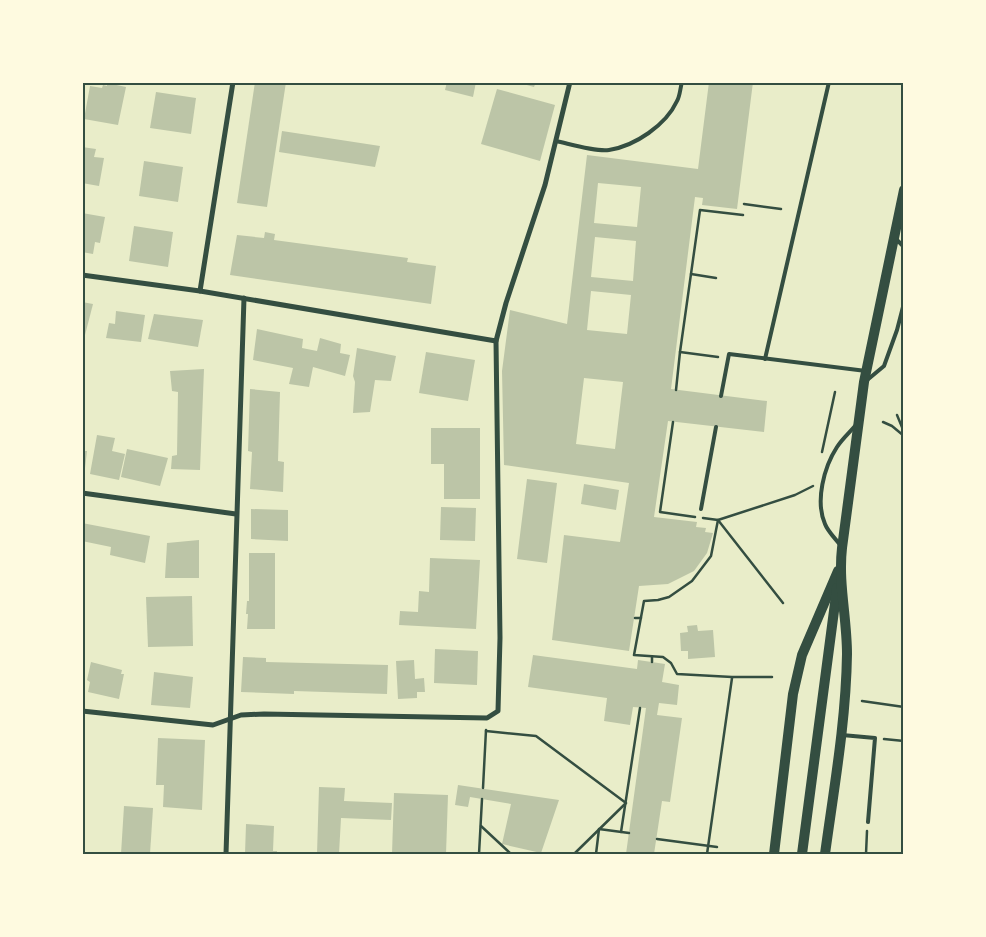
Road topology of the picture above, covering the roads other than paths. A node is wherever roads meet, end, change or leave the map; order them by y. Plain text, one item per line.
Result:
1 (233, 82) edge
2 (570, 82) edge
3 (682, 82) edge
4 (829, 82) edge
5 (556, 141) junction
6 (904, 190) edge
7 (894, 237) junction
8 (904, 247) edge
9 (82, 275) edge
10 (200, 291) junction
11 (244, 298) junction
12 (904, 303) edge
13 (496, 341) junction
14 (765, 359) junction
15 (867, 371) junction
16 (864, 382) junction
17 (721, 396) dead end
18 (860, 421) junction
19 (716, 427) dead end
20 (82, 493) edge
21 (701, 509) dead end
22 (236, 514) junction
23 (842, 548) junction
24 (840, 567) junction
25 (82, 711) edge
26 (231, 720) junction
27 (842, 736) junction
28 (868, 822) road end
29 (226, 854) edge
30 (774, 854) edge
31 (802, 854) edge
32 (825, 854) edge

1 - 10 street
2 - 5 street
3 - 5 lane
4 - 14 lane
5 - 13 street
6 - 7 main road
7 - 8 lane
7 - 15 main road
9 - 10 street
10 - 11 street
11 - 13 street
11 - 22 street
12 - 16 lane
13 - 26 street
14 - 15 lane
14 - 17 lane
15 - 16 main road
16 - 18 main road
18 - 23 main road
18 - 23 lane
19 - 21 lane
20 - 22 street
22 - 26 street
23 - 24 main road
24 - 27 main road
24 - 30 main road
24 - 31 main road
25 - 26 street
26 - 29 street
27 - 28 lane
27 - 32 main road

